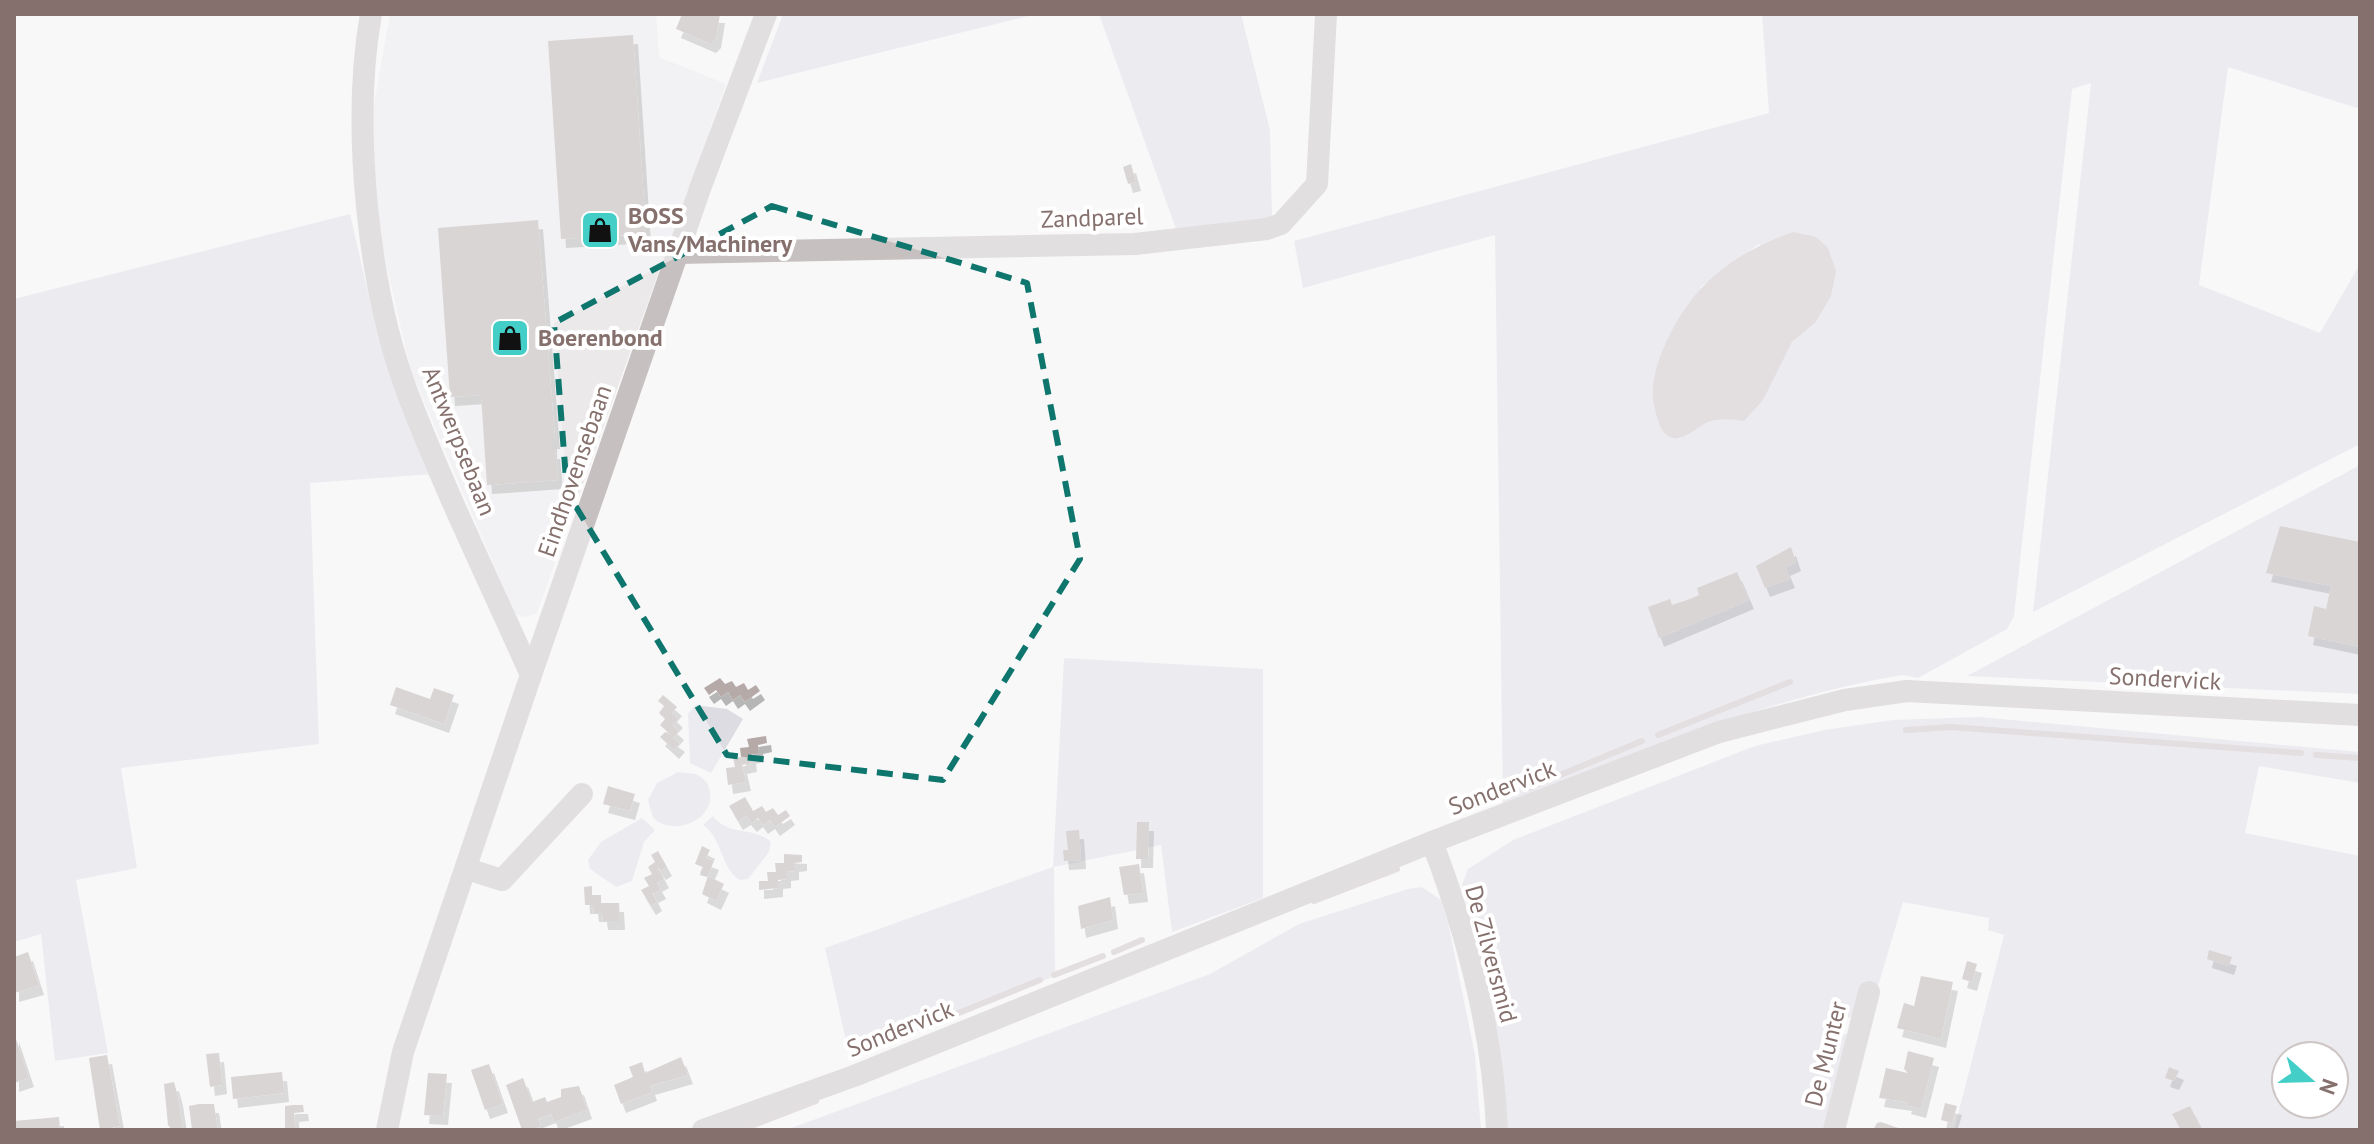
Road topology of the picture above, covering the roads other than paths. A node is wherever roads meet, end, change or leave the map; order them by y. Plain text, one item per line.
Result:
1 (371, 14) edge
2 (766, 14) edge
3 (1326, 14) edge
4 (678, 253) junction
5 (531, 675) junction
6 (2360, 715) edge
7 (582, 794) dead end
8 (1432, 842) junction
9 (467, 869) junction
10 (1869, 992) dead end
11 (387, 1130) edge
12 (703, 1130) edge
13 (1497, 1130) edge
14 (1834, 1130) edge

1 - 5 street, Antwerpsebaan
2 - 4 street, Eindhovensebaan
3 - 4 street, Zandparel
4 - 5 street, Eindhovensebaan
5 - 9 street
6 - 8 street, Sondervick
7 - 9 street
8 - 12 street, Sondervick
8 - 13 street, De Zilversmid
9 - 11 street
10 - 14 street, De Munter

